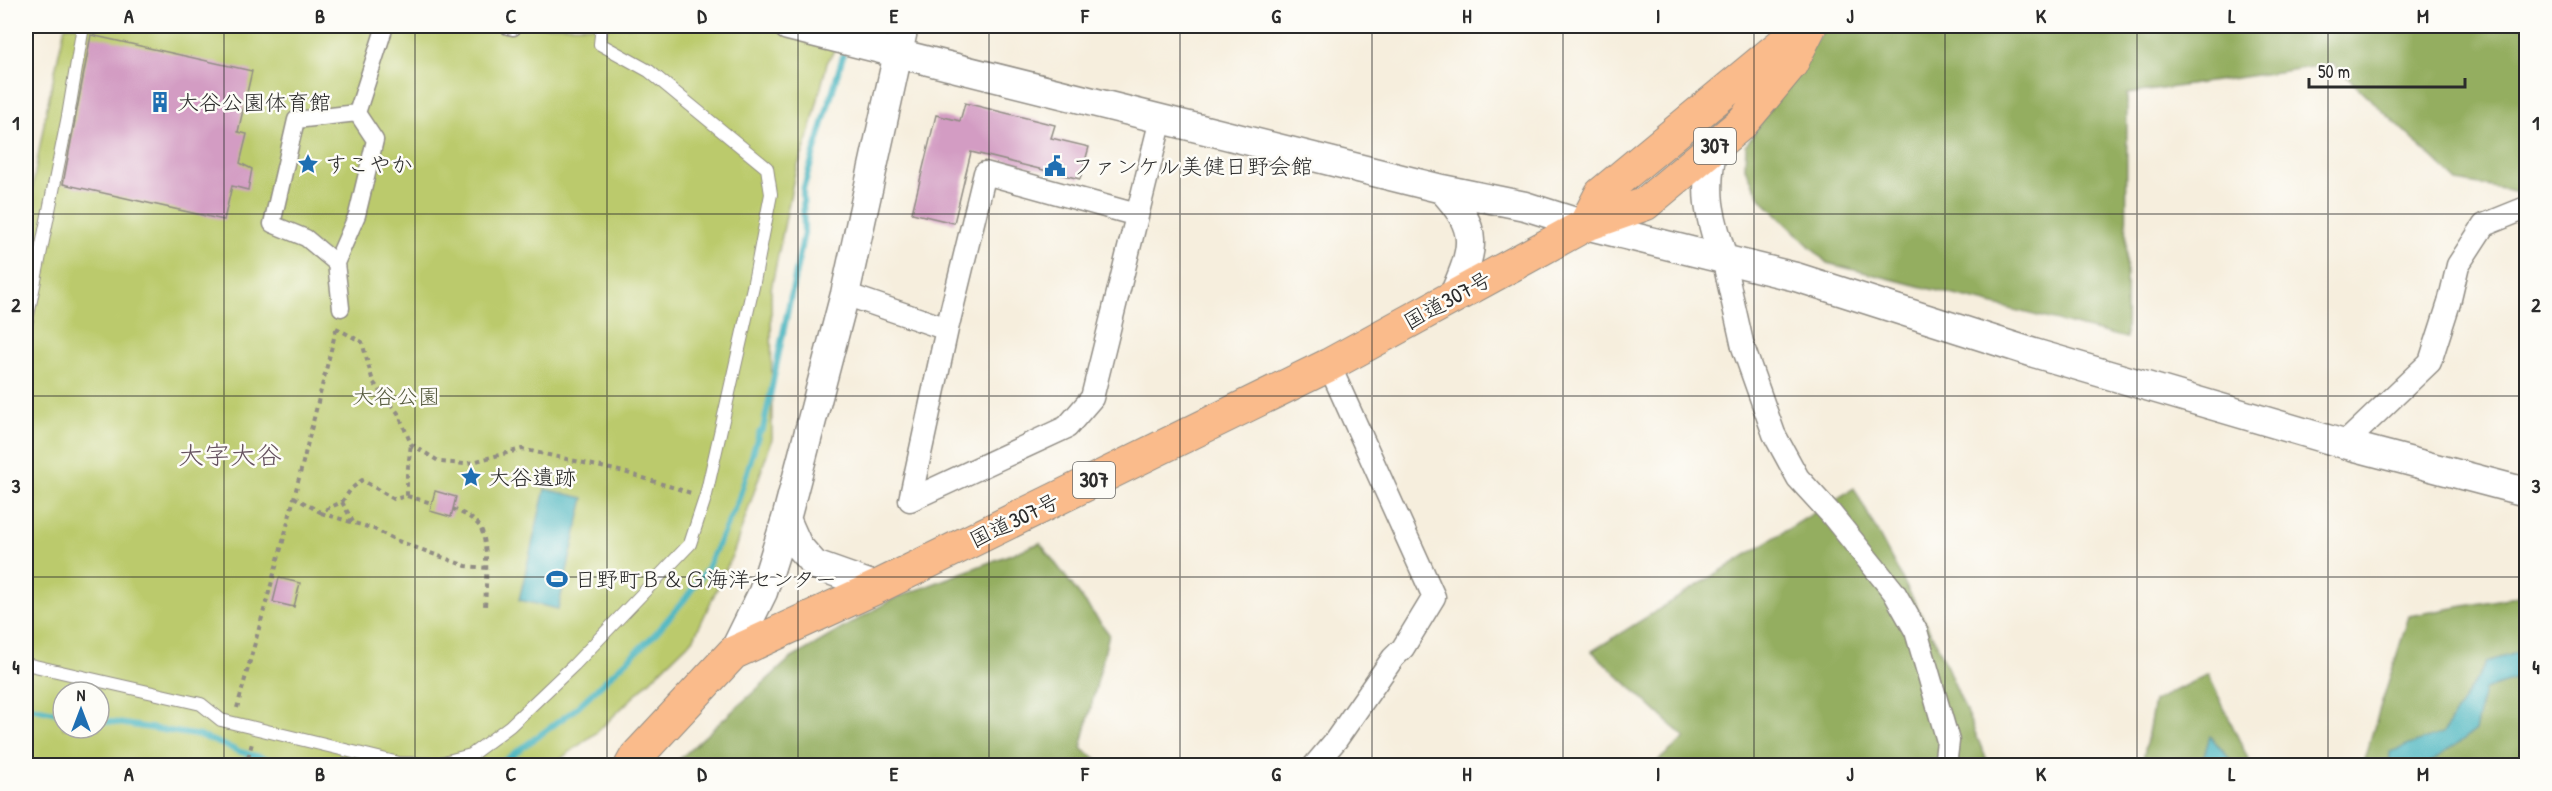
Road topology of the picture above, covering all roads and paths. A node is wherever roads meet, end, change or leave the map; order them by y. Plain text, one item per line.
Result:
1 (83, 26) edge
2 (385, 26) edge
3 (602, 26) edge
4 (788, 26) edge
5 (1805, 26) edge
6 (1810, 26) edge
7 (901, 39) edge
8 (357, 113) junction
9 (1161, 119) junction
10 (1713, 147) junction
11 (1442, 189) junction
12 (2526, 208) edge
13 (1137, 215) junction
14 (1585, 225) junction
15 (1723, 258) junction
16 (336, 262) junction
17 (845, 294) junction
18 (1453, 297) junction
19 (341, 308) joint
20 (26, 325) edge
21 (336, 327) junction
22 (947, 329) junction
23 (1329, 365) junction
24 (411, 444) junction
25 (2344, 444) junction
26 (2526, 492) edge
27 (407, 496) junction
28 (294, 497) junction
29 (705, 499) junction
30 (342, 502) junction
31 (432, 503) dead end
32 (453, 508) dead end
33 (320, 512) junction
34 (786, 519) junction
35 (354, 523) junction
36 (487, 568) junction
37 (877, 587) junction
38 (485, 607) dead end
39 (733, 653) junction
40 (26, 664) edge
41 (234, 723) junction
42 (256, 728) junction
43 (170, 763) dead end
44 (192, 765) edge
45 (246, 765) edge
46 (631, 765) edge
47 (1314, 765) edge
48 (1945, 765) edge

1 - 20 lane
2 - 8 street
3 - 29 lane
4 - 7 street
5 - 14 highway, 307
6 - 10 highway, 国道307号 / 307
7 - 9 street
7 - 17 street
8 - 16 street
8 - 16 street
9 - 11 street
9 - 13 street
10 - 14 highway, 国道307号 / 307
10 - 15 street
11 - 14 street
11 - 18 street
12 - 25 street
13 - 22 street
13 - 22 street
14 - 15 street
14 - 18 highway, 国道307号 / 307
15 - 25 street
15 - 48 street
16 - 19 street
17 - 22 street
17 - 34 street
18 - 23 highway, 国道307号 / 307
19 - 21 path
21 - 24 path
21 - 28 path
23 - 37 highway, 国道307号 / 307
23 - 47 street
24 - 27 path
24 - 29 path
25 - 26 street
27 - 30 path
27 - 31 path
28 - 33 path
28 - 41 path
29 - 42 lane
30 - 33 path
30 - 35 path
32 - 36 path
33 - 35 path
34 - 37 street
34 - 39 street
35 - 36 path
36 - 38 path
37 - 39 highway, 国道307号 / 307
39 - 46 highway, 国道307号 / 307
40 - 41 lane
41 - 42 lane
42 - 45 path
43 - 44 path

